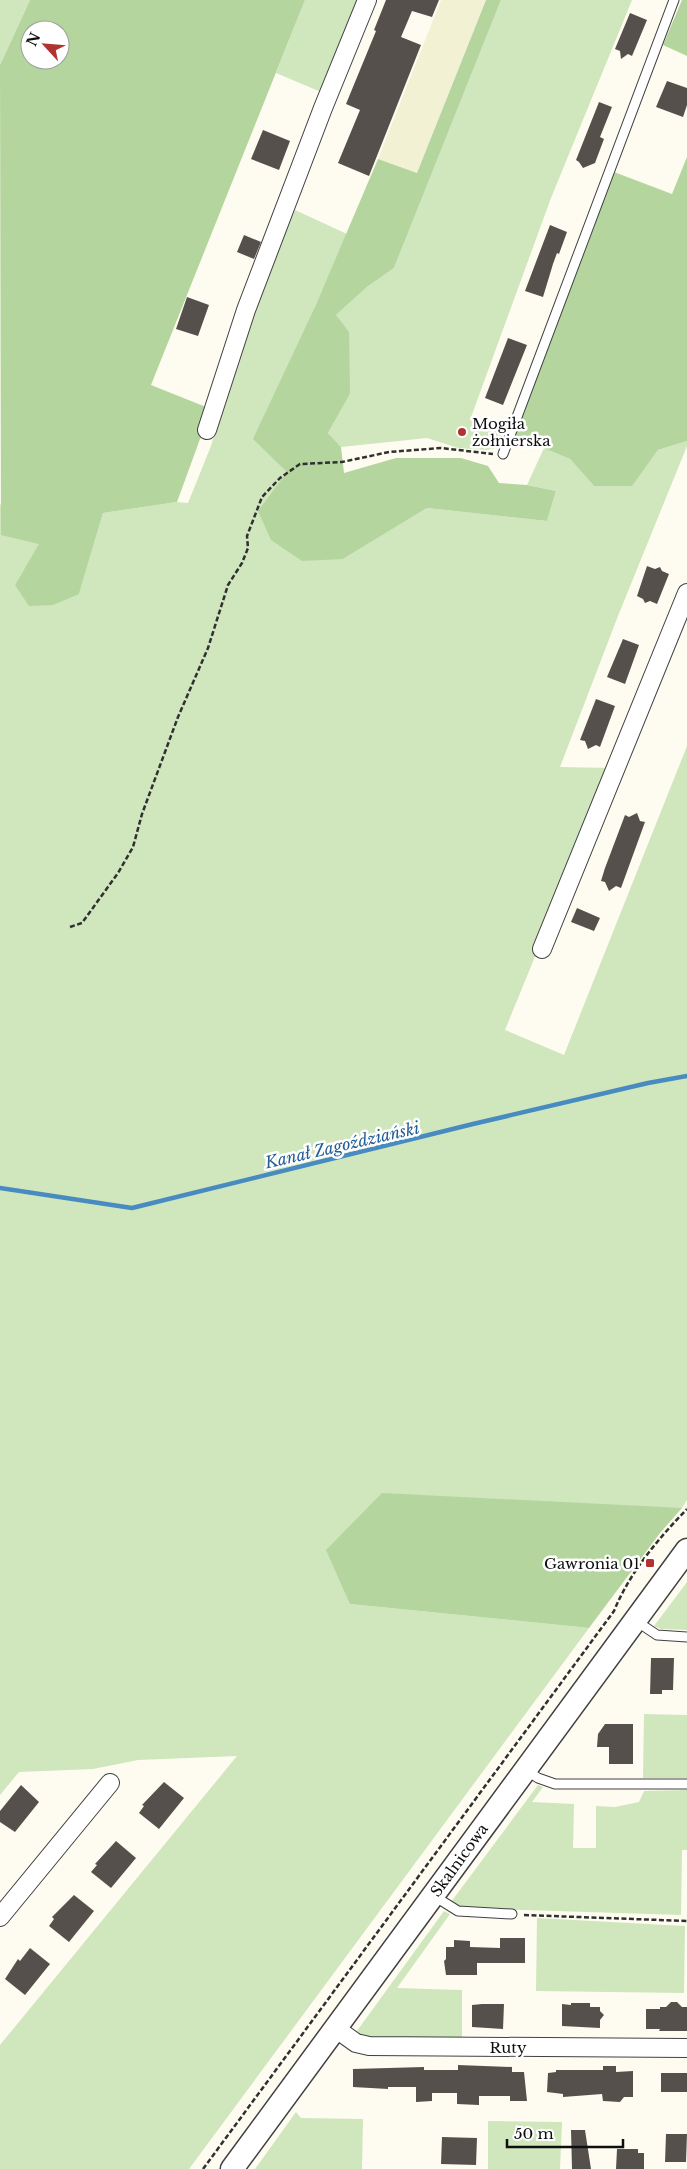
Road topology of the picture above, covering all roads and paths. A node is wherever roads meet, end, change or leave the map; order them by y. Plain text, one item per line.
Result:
1 (367, 0) edge
2 (674, 0) edge
3 (208, 430) dead end
4 (503, 454) joint
5 (687, 593) edge
6 (70, 927) dead end
7 (542, 949) dead end
8 (687, 1509) edge
9 (687, 1550) edge
10 (635, 1621) junction
11 (687, 1637) edge
12 (526, 1770) junction
13 (110, 1783) dead end
14 (687, 1784) edge
15 (433, 1895) junction
16 (512, 1914) joint
17 (0, 1918) edge
18 (687, 1921) edge
19 (335, 2028) junction
20 (687, 2048) edge
21 (203, 2169) edge
22 (232, 2169) edge

1 - 3 street
2 - 4 lane
4 - 6 path
5 - 7 street
8 - 21 path
9 - 10 street, Skalnicowa
10 - 11 lane
10 - 12 street, Skalnicowa
12 - 14 lane
12 - 15 street, Skalnicowa
13 - 17 street
15 - 16 lane
15 - 19 street, Skalnicowa
16 - 18 path
19 - 20 street, Ruty
19 - 22 street, Skalnicowa

